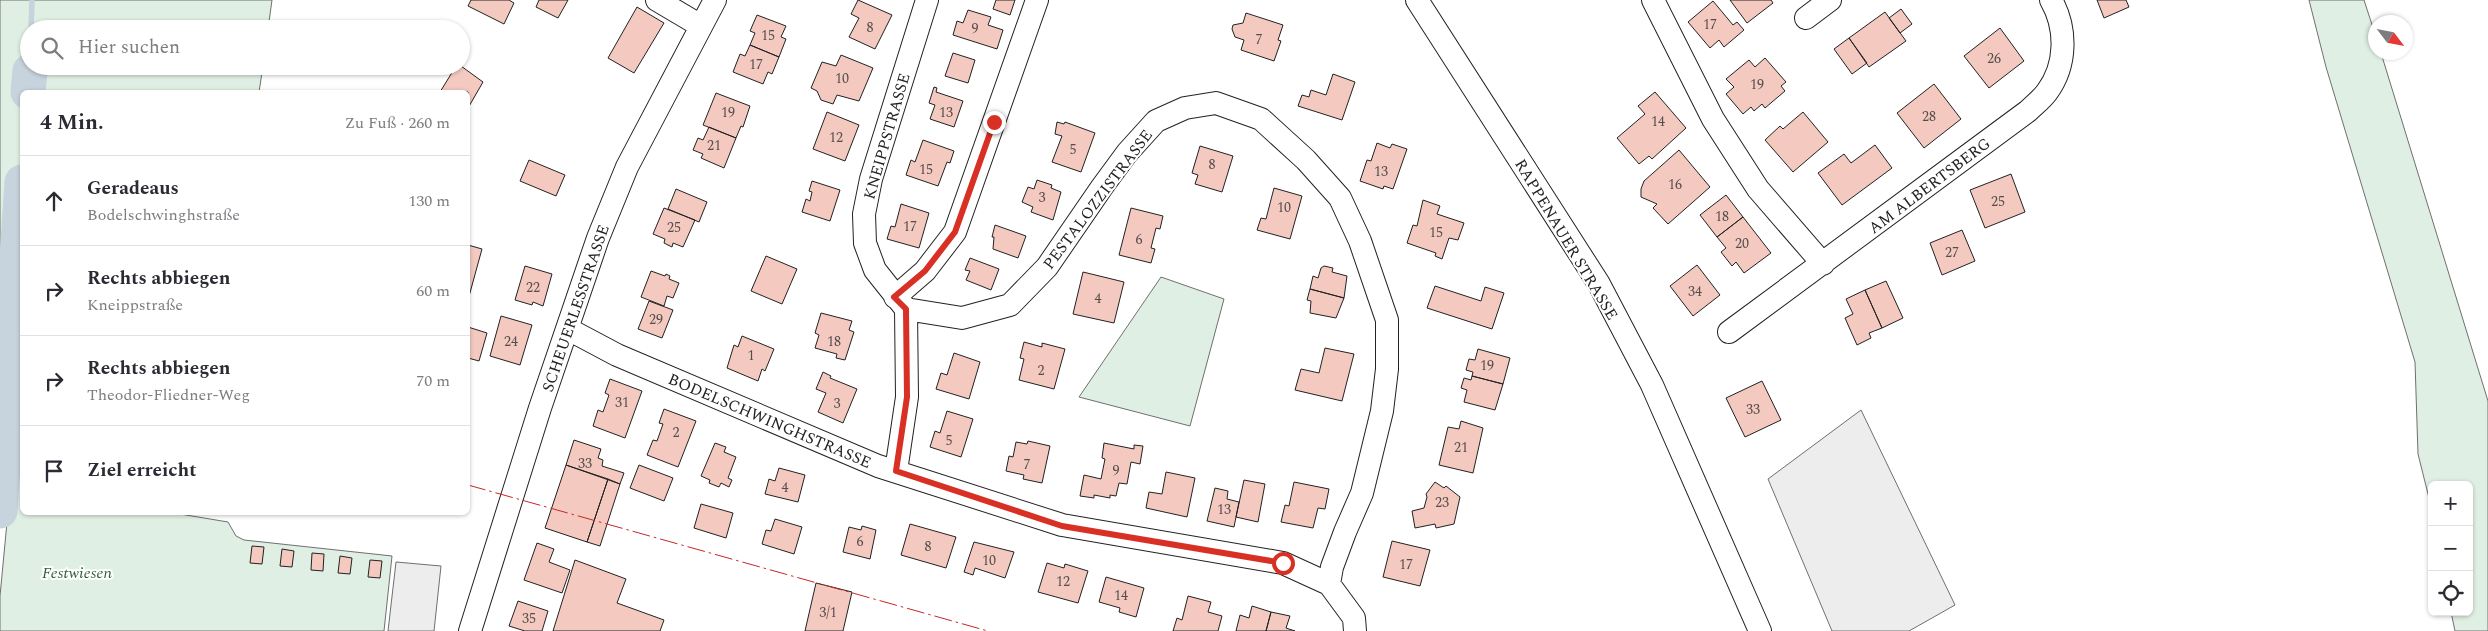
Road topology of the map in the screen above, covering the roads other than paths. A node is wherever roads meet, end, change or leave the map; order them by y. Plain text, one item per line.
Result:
1 (657, 0) edge
2 (715, 0) edge
3 (928, 0) edge
4 (1037, 0) edge
5 (1417, 0) edge
6 (1653, 0) edge
7 (1830, 0) edge
8 (2051, 0) edge
9 (1806, 18) dead end
10 (701, 26) junction
11 (1823, 264) junction
12 (900, 303) junction
13 (568, 329) junction
14 (1729, 332) dead end
15 (896, 471) junction
16 (1329, 584) junction
17 (470, 631) edge
18 (1355, 631) edge
19 (1760, 631) edge

1 - 10 street
2 - 10 street, SCHEUERLESSTRASSE
3 - 12 street, KNEIPPSTRASSE
4 - 12 street
5 - 19 street, RAPPENAUER STRASSE
6 - 11 street
7 - 9 street
8 - 11 street, AM ALBERTSBERG
10 - 13 street, SCHEUERLESSTRASSE
11 - 14 street, AM ALBERTSBERG
12 - 15 street
12 - 16 street, PESTALOZZISTRASSE
13 - 15 street, BODELSCHWINGHSTRASSE
13 - 17 street, SCHEUERLESSTRASSE
15 - 16 street, BODELSCHWINGHSTRASSE
16 - 18 street, BODELSCHWINGHSTRASSE

